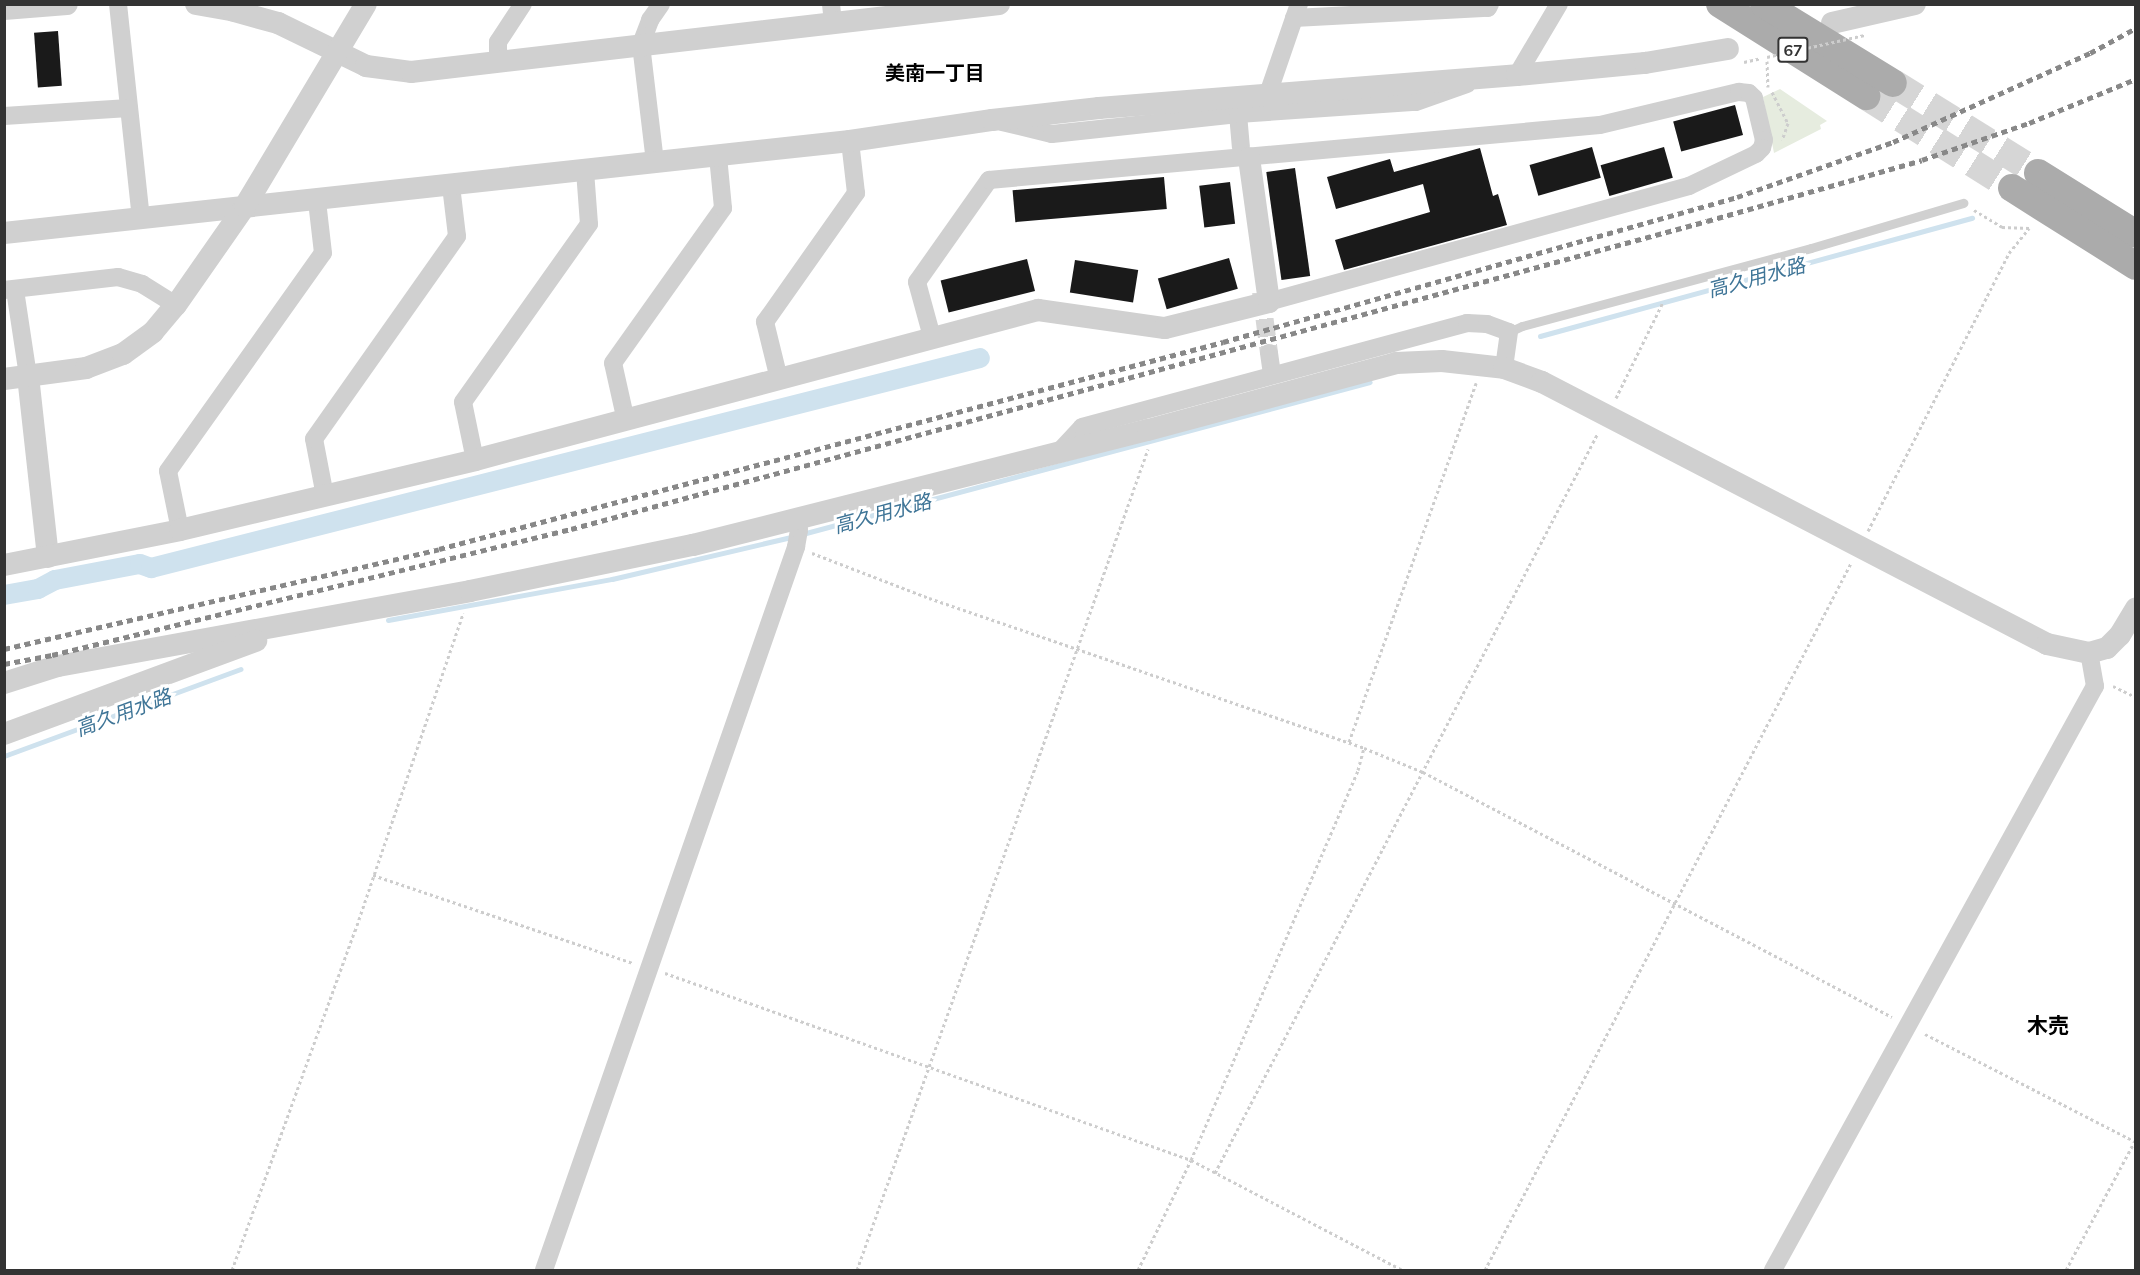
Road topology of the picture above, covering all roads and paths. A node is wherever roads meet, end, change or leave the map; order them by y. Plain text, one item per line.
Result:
1 (67, 4) edge
2 (118, 4) edge
3 (196, 4) edge
4 (366, 4) edge
5 (523, 4) edge
6 (661, 4) edge
7 (999, 4) edge
8 (1490, 4) edge
9 (1559, 4) edge
10 (1720, 4) edge
11 (1764, 4) edge
12 (1915, 4) edge
13 (974, 6) edge
14 (4, 9) edge
15 (1365, 10) edge
16 (1297, 11) edge
17 (832, 14) edge
18 (1832, 23) dead end
19 (1865, 35) dead end
20 (641, 44) junction
21 (338, 52) junction
22 (1734, 56) joint
23 (1767, 57) junction
24 (498, 62) junction
25 (1517, 75) junction
26 (1767, 76) dead end
27 (1485, 77) junction
28 (1893, 83) tunnel mouth
29 (1768, 88) dead end
30 (1268, 94) junction
31 (1866, 96) tunnel mouth
32 (129, 108) junction
33 (1238, 114) junction
34 (4, 116) edge
35 (992, 120) junction
36 (850, 141) junction
37 (1781, 145) dead end
38 (1245, 153) junction
39 (718, 156) junction
40 (655, 162) junction
41 (585, 171) junction
42 (2038, 172) tunnel mouth
43 (451, 186) junction
44 (2012, 188) tunnel mouth
45 (317, 201) junction
46 (1963, 203) joint
47 (245, 206) junction
48 (141, 219) junction
49 (2028, 228) junction
50 (2038, 228) dead end
51 (4, 233) edge
52 (2136, 234) edge
53 (2136, 266) edge
54 (1670, 286) junction
55 (10, 290) edge
56 (1269, 302) junction
57 (176, 305) junction
58 (1509, 332) junction
59 (932, 337) junction
60 (1269, 353) tunnel mouth
61 (1504, 368) junction
62 (1272, 375) junction
63 (28, 376) junction
64 (4, 379) edge
65 (779, 379) junction
66 (1478, 379) dead end
67 (1607, 416) junction
68 (626, 421) junction
69 (1148, 450) dead end
70 (1058, 453) junction
71 (475, 460) junction
72 (326, 496) junction
73 (180, 530) junction
74 (797, 536) junction
75 (1859, 549) junction
76 (48, 557) junction
77 (4, 566) edge
78 (2136, 608) edge
79 (461, 618) dead end
80 (314, 620) junction
81 (1076, 648) junction
82 (2089, 653) junction
83 (4, 683) edge
84 (4, 735) edge
85 (1349, 743) junction
86 (1364, 748) junction
87 (1423, 772) junction
88 (373, 875) junction
89 (1675, 905) junction
90 (648, 967) junction
91 (1908, 1025) junction
92 (929, 1067) junction
93 (2135, 1141) edge
94 (1191, 1160) junction
95 (1215, 1173) junction
96 (232, 1270) edge
97 (544, 1270) edge
98 (857, 1270) edge
99 (1138, 1270) edge
100 (1402, 1270) edge
101 (1485, 1270) edge
102 (1773, 1270) edge
103 (2066, 1270) edge

1 - 14 street
2 - 32 street
3 - 21 street
4 - 21 street
5 - 24 street
6 - 20 street
7 - 13 street
8 - 15 street
9 - 25 street
10 - 31 main road, 67
11 - 28 main road, 67
12 - 18 street
13 - 17 street
15 - 16 street
16 - 30 street
17 - 20 street
19 - 23 path, bridge
20 - 24 street
20 - 40 street
21 - 24 street
21 - 47 street
22 - 23 path
22 - 25 street
23 - 26 path
25 - 27 street
27 - 30 street
27 - 33 street
29 - 37 path
30 - 35 street
32 - 34 street
32 - 48 street
33 - 35 street
33 - 38 street
35 - 36 street
36 - 39 street
36 - 65 street
38 - 56 street
38 - 56 street
38 - 59 street
39 - 40 street
39 - 68 street
40 - 41 street
41 - 43 street
41 - 71 street
42 - 52 main road
43 - 45 street
43 - 72 street
44 - 53 main road
45 - 47 street
45 - 73 street
46 - 49 path
46 - 54 lane
47 - 48 street
47 - 57 street
48 - 51 street
49 - 50 path
49 - 75 path
54 - 58 lane
54 - 67 path
55 - 57 street
55 - 63 street
56 - 59 street
57 - 63 street
58 - 61 street
58 - 62 street
59 - 65 street
60 - 62 street
61 - 67 street
61 - 70 street
62 - 70 street
63 - 64 street
63 - 76 street
65 - 68 street
66 - 85 path
67 - 75 street
67 - 87 path
68 - 71 street
69 - 81 path
70 - 74 street
71 - 72 street
72 - 73 street
73 - 76 street
74 - 80 street
74 - 81 path
74 - 90 street
75 - 82 street
75 - 89 path
76 - 77 street
78 - 82 street
79 - 88 path
80 - 83 street
80 - 84 street
81 - 85 path
81 - 92 path
82 - 91 street
85 - 86 path
86 - 87 path
86 - 94 path
87 - 89 path
87 - 95 path
88 - 90 path
88 - 96 path
89 - 91 path
89 - 101 path
90 - 92 path
90 - 97 street
91 - 93 path
91 - 102 street
92 - 94 path
92 - 98 path
93 - 103 path
94 - 95 path
94 - 99 path
95 - 100 path

